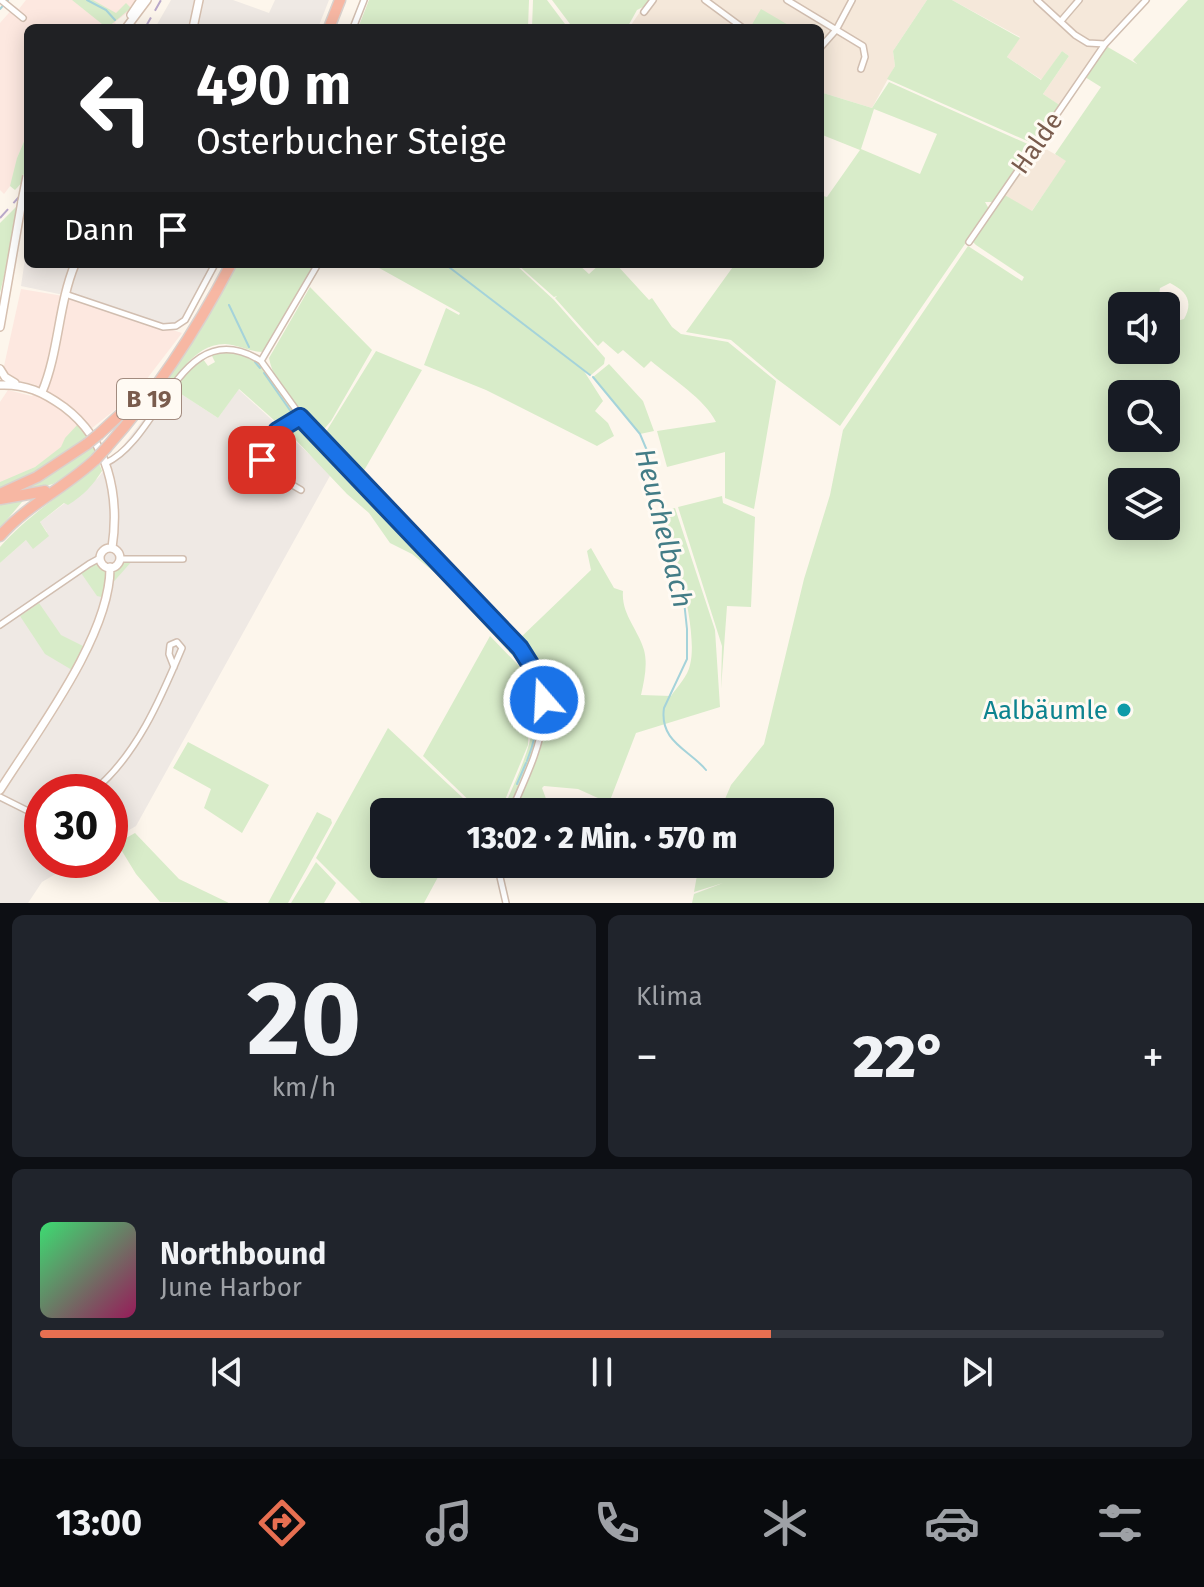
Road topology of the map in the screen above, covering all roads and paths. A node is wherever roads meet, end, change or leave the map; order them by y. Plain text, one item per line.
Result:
1 (1, 0) edge
2 (199, 0) edge
3 (340, 0) edge
4 (364, 0) edge
5 (653, 0) edge
6 (705, 0) edge
7 (787, 0) edge
8 (852, 0) edge
9 (1037, 0) edge
10 (1079, 0) edge
11 (1146, 0) edge
12 (145, 2) edge
13 (644, 12) dead end
14 (23, 18) dead end
15 (1061, 21) junction
16 (127, 24) edge
17 (194, 24) edge
18 (331, 24) edge
19 (355, 24) edge
20 (738, 24) edge
21 (836, 30) junction
22 (824, 44) edge
23 (1105, 44) junction
24 (861, 69) dead end
25 (24, 192) edge
26 (969, 242) dead end
27 (74, 268) edge
28 (213, 268) edge
29 (229, 268) edge
30 (316, 268) edge
31 (65, 294) junction
32 (0, 327) edge
33 (185, 346) junction
34 (261, 361) junction
35 (0, 369) edge
36 (0, 385) edge
37 (20, 385) junction
38 (42, 392) junction
39 (300, 417) junction
40 (101, 461) junction
41 (68, 482) junction
42 (301, 490) dead end
43 (0, 497) edge
44 (0, 536) edge
45 (112, 548) junction
46 (100, 558) junction
47 (120, 559) junction
48 (183, 559) dead end
49 (110, 567) junction
50 (0, 625) edge
51 (174, 667) dead end
52 (108, 774) edge
53 (0, 790) edge
54 (0, 797) edge
55 (516, 798) edge
56 (24, 809) edge
57 (500, 878) edge
58 (506, 903) edge

1 - 14 street
2 - 17 street
3 - 18 highway
4 - 19 street
5 - 13 street
6 - 20 street
7 - 21 street
8 - 21 street
9 - 15 street
10 - 15 street
11 - 23 street, Halde
12 - 16 street
15 - 23 street
21 - 22 street
21 - 24 street
23 - 26 street, Halde
25 - 32 street, bridge
27 - 31 street
28 - 31 street
29 - 33 highway, B 19
30 - 34 street
31 - 38 street
33 - 40 highway, B 19, bridge
33 - 43 highway, B 19, bridge
34 - 39 street
34 - 40 street
35 - 37 street
36 - 37 street
37 - 38 street
38 - 40 street
39 - 42 street
39 - 55 street
40 - 41 highway, B 19
40 - 45 street
41 - 43 highway, B 19
41 - 44 highway, B 19
45 - 46 street
45 - 47 street
46 - 49 street
46 - 50 street
47 - 48 street
47 - 49 street
49 - 53 street
51 - 52 street
54 - 56 street
57 - 58 street

